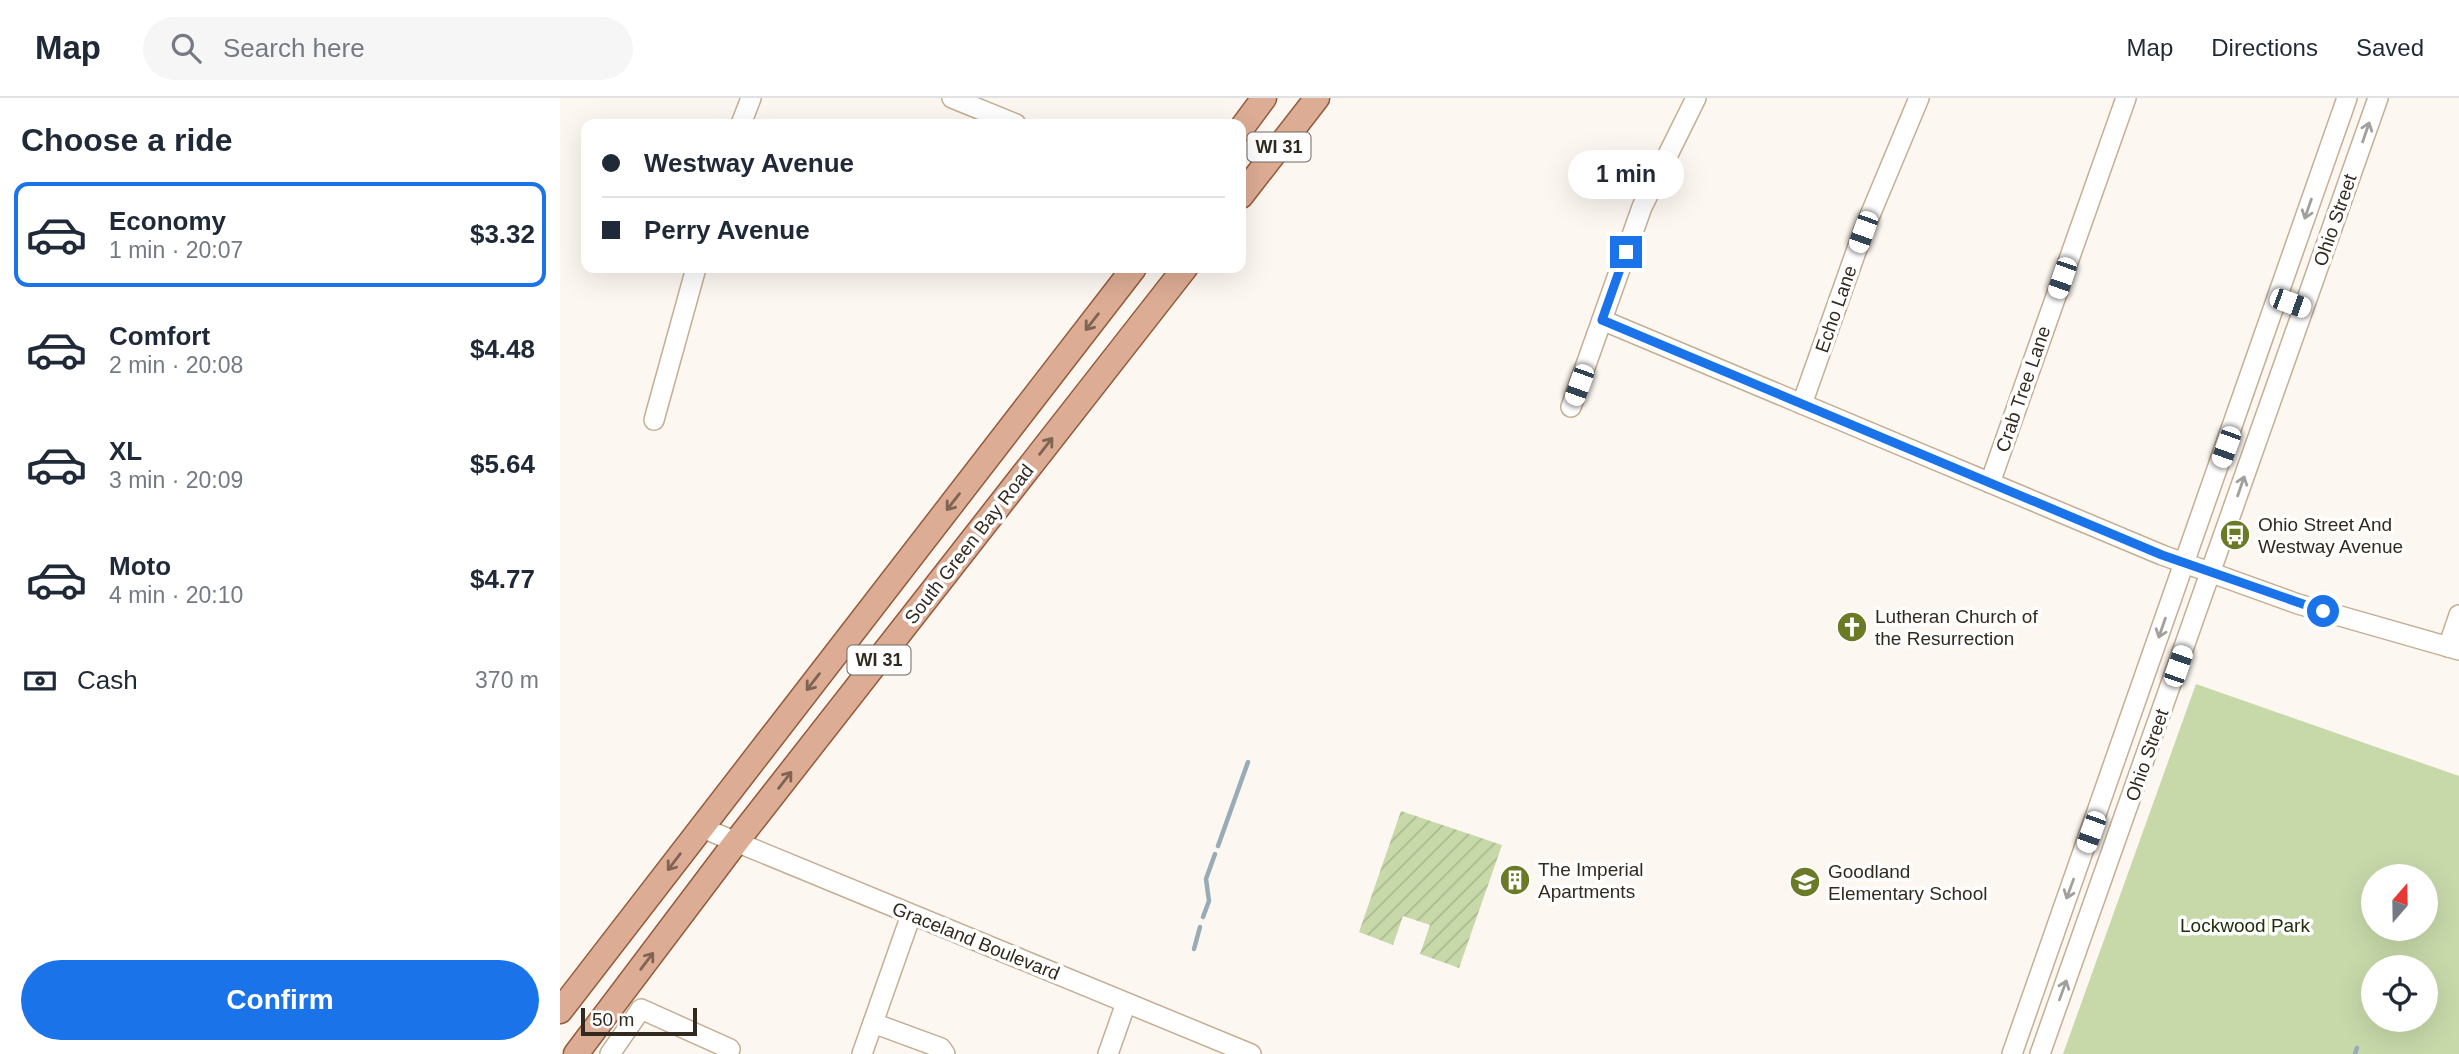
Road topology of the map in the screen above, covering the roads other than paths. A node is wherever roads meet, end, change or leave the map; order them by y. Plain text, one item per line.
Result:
1 (751, 98) edge
2 (952, 98) edge
3 (1264, 98) edge
4 (1317, 98) edge
5 (1696, 98) edge
6 (1919, 98) edge
7 (2126, 98) edge
8 (2347, 98) edge
9 (2378, 98) edge
10 (743, 119) edge
11 (1004, 119) edge
12 (1246, 121) edge
13 (1246, 190) edge
14 (695, 273) edge
15 (1129, 273) edge
16 (1181, 273) edge
17 (2277, 298) junction
18 (2304, 308) junction
19 (1602, 320) junction
20 (1802, 404) junction
21 (1571, 407) dead end
22 (654, 420) dead end
23 (1990, 483) junction
24 (2185, 564) junction
25 (2211, 573) junction
26 (2459, 615) edge
27 (2453, 649) edge
28 (701, 827) junction
29 (736, 842) junction
30 (911, 915) junction
31 (632, 1001) junction
32 (1126, 1003) junction
33 (560, 1011) edge
34 (873, 1023) junction
35 (576, 1054) edge
36 (610, 1054) edge
37 (728, 1054) edge
38 (862, 1054) edge
39 (945, 1054) edge
40 (1108, 1054) edge
41 (1251, 1054) edge
42 (2012, 1054) edge
43 (2040, 1054) edge

1 - 10 street
2 - 11 street
3 - 12 main road, WI 31
4 - 13 main road, WI 31
5 - 19 street
6 - 20 street, Echo Lane
7 - 23 street, Crab Tree Lane
8 -> 17 street, Ohio Street
18 -> 9 street, Ohio Street
14 - 22 street
15 -> 28 main road, South Green Bay Road / WI 31
29 -> 16 main road, South Green Bay Road / WI 31
17 - 18 street
17 - 24 street, Ohio Street
25 -> 18 street, Ohio Street
19 - 20 street
19 - 21 street
20 - 23 street
23 - 24 street
24 - 25 street
24 -> 42 street, Ohio Street
25 - 27 street
43 -> 25 street, Ohio Street
26 - 27 street
28 - 29 street, Graceland Boulevard
28 -> 33 main road, South Green Bay Road / WI 31
29 - 30 street, Graceland Boulevard
31 -> 29 main road, South Green Bay Road / WI 31
30 - 32 street, Graceland Boulevard
30 - 34 street
31 - 35 main road, South Green Bay Road / WI 31
31 - 36 street
31 - 37 street
32 - 40 street
32 - 41 street, Graceland Boulevard
34 - 38 street
34 - 39 street

